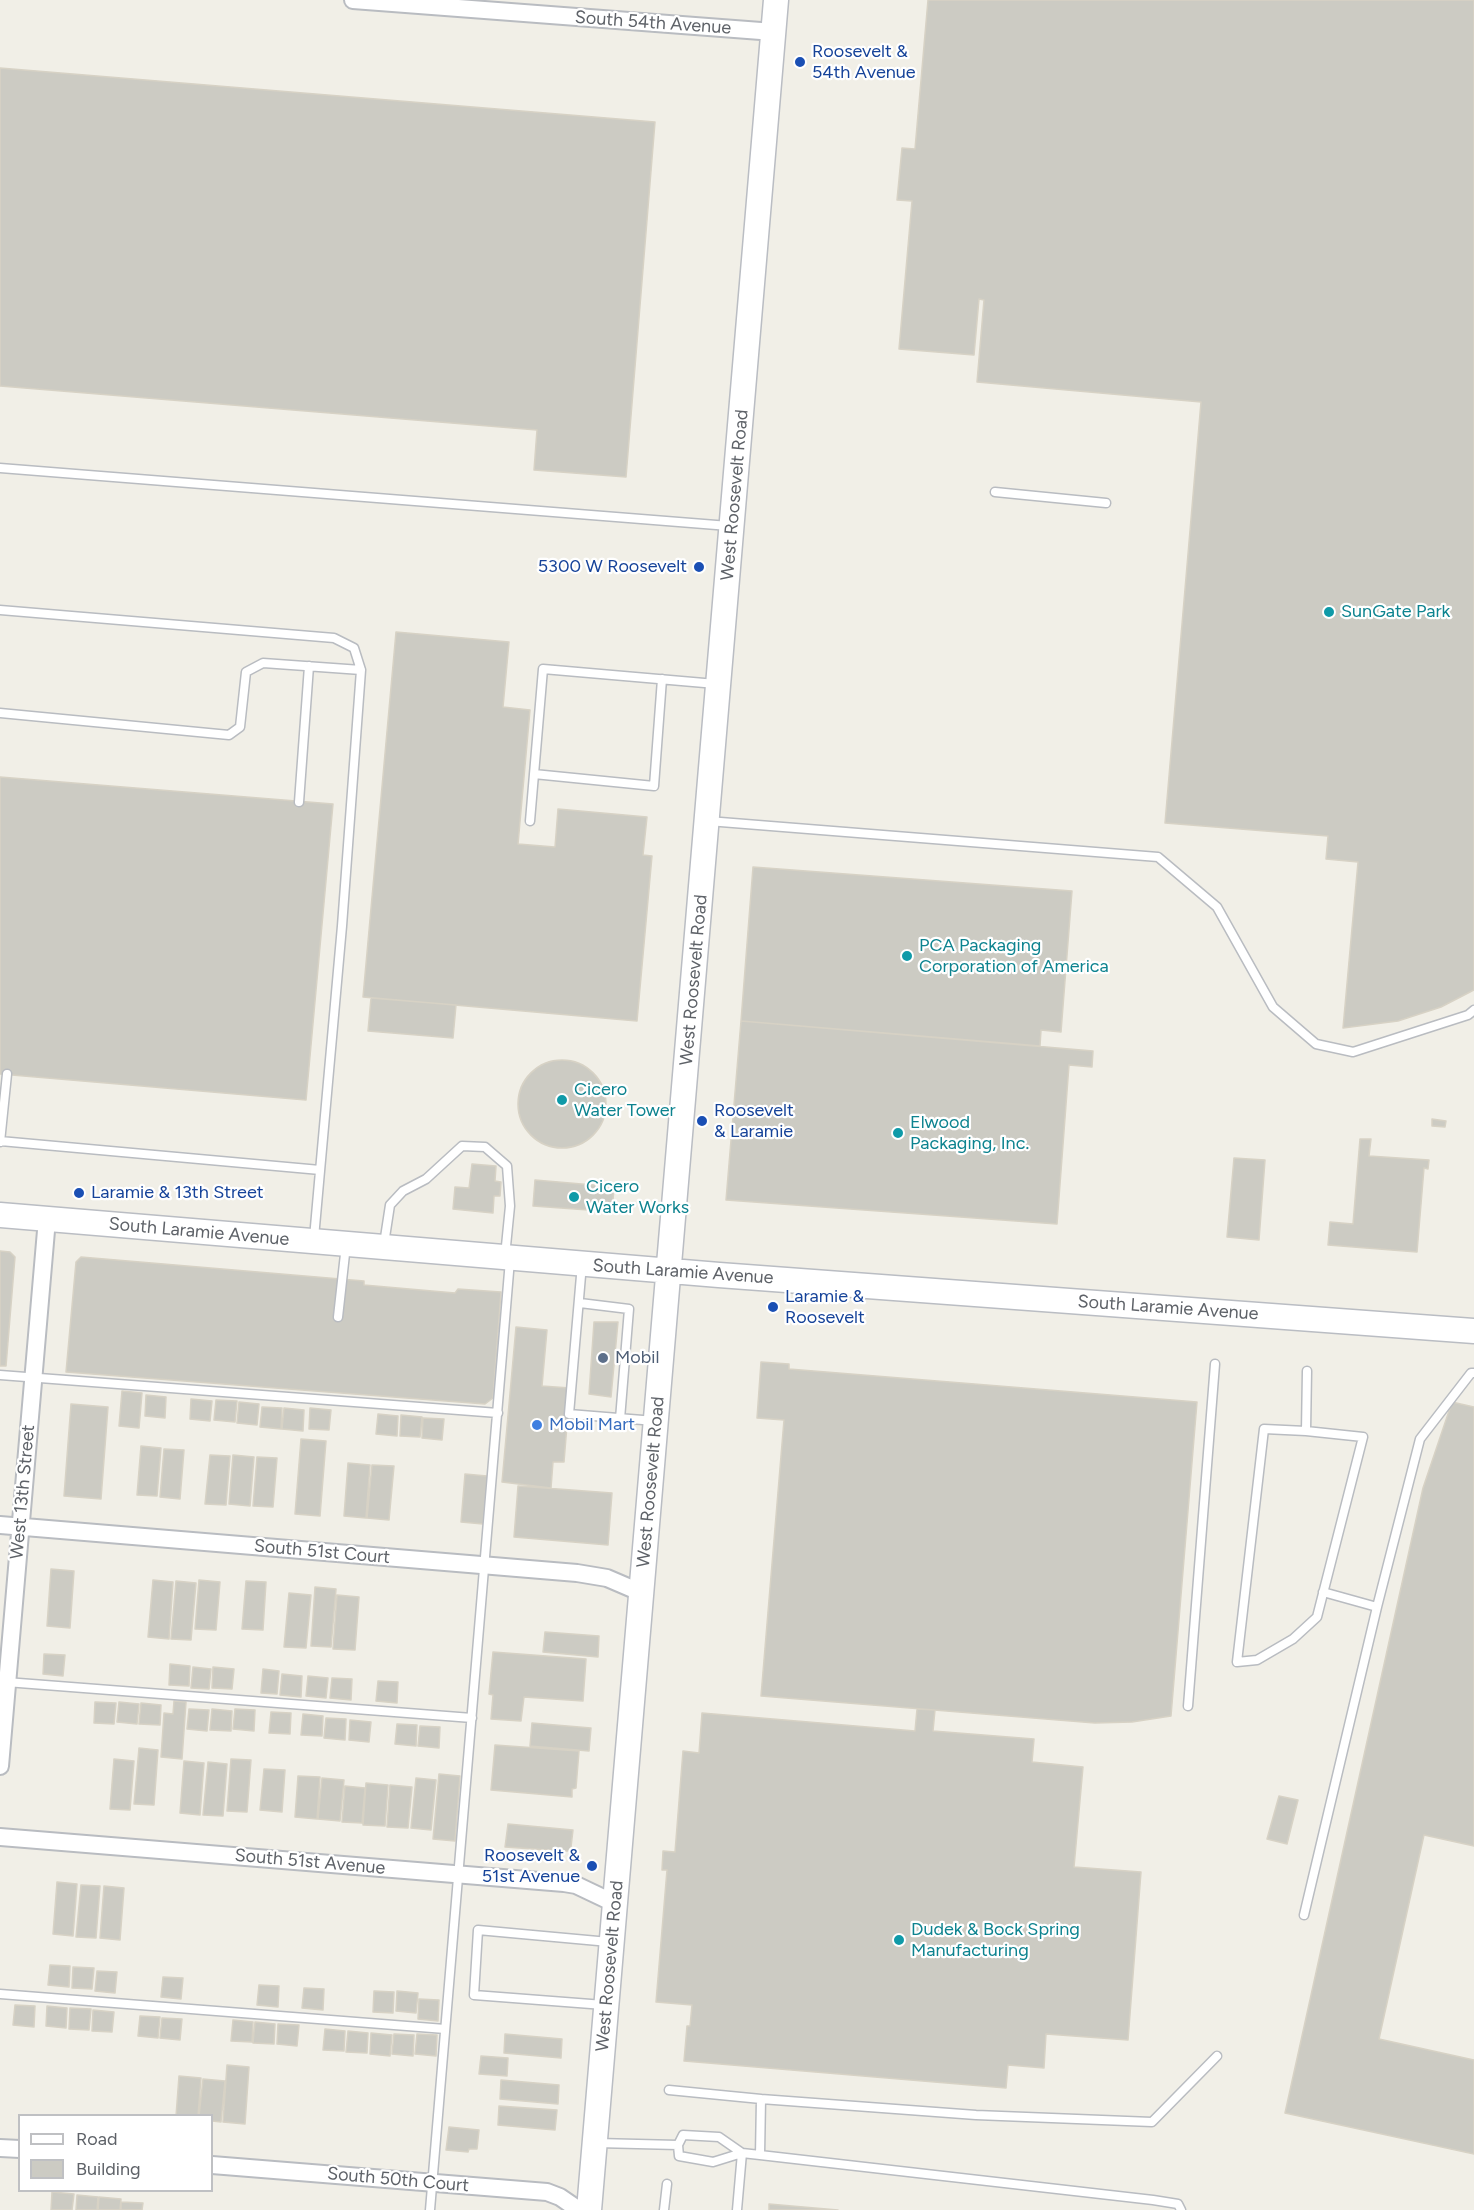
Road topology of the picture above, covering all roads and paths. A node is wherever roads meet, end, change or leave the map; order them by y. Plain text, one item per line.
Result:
1 (352, 0) edge
2 (776, 0) edge
3 (774, 32) junction
4 (0, 468) edge
5 (996, 492) dead end
6 (1106, 503) dead end
7 (732, 526) junction
8 (0, 610) edge
9 (309, 666) junction
10 (361, 670) junction
11 (662, 679) junction
12 (719, 684) junction
13 (0, 713) edge
14 (534, 774) junction
15 (299, 802) dead end
16 (530, 821) dead end
17 (708, 821) junction
18 (1474, 1010) edge
19 (7, 1074) dead end
20 (0, 1141) edge
21 (320, 1170) junction
22 (0, 1215) edge
23 (47, 1219) junction
24 (314, 1242) junction
25 (346, 1244) junction
26 (384, 1247) junction
27 (508, 1258) junction
28 (582, 1264) junction
29 (670, 1271) junction
30 (580, 1303) junction
31 (338, 1317) dead end
32 (1474, 1331) edge
33 (1215, 1364) dead end
34 (1307, 1371) dead end
35 (1474, 1373) edge
36 (0, 1375) edge
37 (33, 1377) junction
38 (498, 1413) junction
39 (620, 1419) junction
40 (657, 1422) junction
41 (1306, 1431) junction
42 (0, 1525) edge
43 (21, 1527) junction
44 (485, 1565) junction
45 (1323, 1592) junction
46 (642, 1593) junction
47 (1377, 1607) junction
48 (3, 1682) edge
49 (1188, 1706) dead end
50 (472, 1718) junction
51 (0, 1766) edge
52 (0, 1837) edge
53 (459, 1874) junction
54 (615, 1904) junction
55 (1304, 1915) dead end
56 (612, 1942) junction
57 (0, 1994) edge
58 (607, 2005) junction
59 (445, 2029) junction
60 (1217, 2056) dead end
61 (669, 2090) dead end
62 (761, 2099) junction
63 (595, 2143) junction
64 (678, 2145) junction
65 (0, 2148) edge
66 (18, 2149) edge
67 (742, 2153) junction
68 (760, 2155) junction
69 (213, 2165) edge
70 (432, 2183) junction
71 (667, 2184) dead end
72 (430, 2210) edge
73 (579, 2210) edge
74 (589, 2210) edge
75 (664, 2210) edge
76 (737, 2210) edge
77 (1181, 2210) edge

1 - 3 street, South 54th Avenue
2 - 3 main road, West Roosevelt Road
3 - 7 main road, West Roosevelt Road
4 - 7 lane
5 - 6 lane
7 - 12 main road, West Roosevelt Road
8 - 10 lane
9 - 10 lane
9 - 13 lane
9 - 15 lane
10 - 21 lane
11 - 12 lane
11 - 14 lane
11 - 14 lane
12 - 17 main road, West Roosevelt Road
14 - 16 lane
17 - 18 lane
17 - 29 main road, West Roosevelt Road
19 - 20 lane
20 - 21 lane
21 - 24 lane
22 - 23 main road, South Laramie Avenue
23 - 24 main road, South Laramie Avenue
23 - 37 street, West 13th Street
24 - 25 main road, South Laramie Avenue
25 - 26 main road, South Laramie Avenue
25 - 31 lane
26 - 27 main road, South Laramie Avenue
26 - 27 lane
27 - 28 main road, South Laramie Avenue
27 - 38 lane
28 - 29 main road, South Laramie Avenue
28 - 30 lane
29 - 32 main road, South Laramie Avenue
29 - 40 main road, West Roosevelt Road
30 - 39 lane
30 - 39 lane
33 - 49 lane
34 - 41 lane
35 - 47 lane
36 - 37 lane
37 - 38 lane
37 - 43 street, West 13th Street
38 - 44 lane
39 - 40 lane
40 - 46 main road, West Roosevelt Road
41 - 45 lane
41 - 45 lane
42 - 43 street, South 51st Court
43 - 44 street, South 51st Court
43 - 48 street, West 13th Street
44 - 46 street, South 51st Court
44 - 50 lane
45 - 47 lane
46 - 54 main road, West Roosevelt Road
47 - 55 lane
48 - 50 lane
48 - 51 street, West 13th Street
50 - 53 lane
52 - 53 street, South 51st Avenue
53 - 54 street, South 51st Avenue
53 - 59 lane
54 - 56 main road, West Roosevelt Road
56 - 58 main road, West Roosevelt Road
56 - 58 lane
57 - 59 lane
58 - 63 main road, West Roosevelt Road
59 - 70 lane
60 - 62 lane
61 - 62 lane
62 - 68 lane
63 - 64 lane
63 - 74 main road, West Roosevelt Road
64 - 67 lane
64 - 67 lane
65 - 66 street
67 - 68 lane
67 - 76 lane
68 - 77 lane
69 - 70 street, South 50th Court
70 - 72 lane
70 - 73 street, South 50th Court
71 - 75 lane

